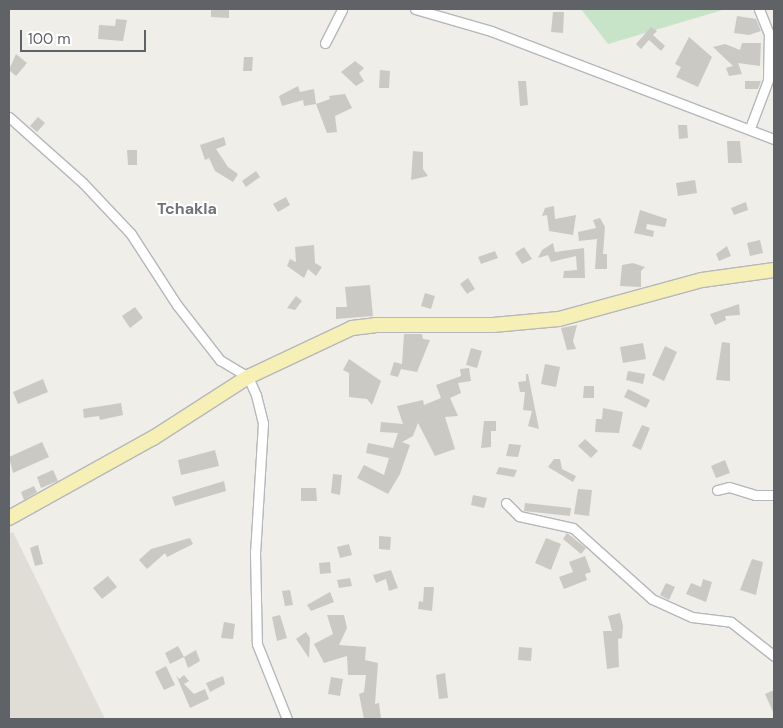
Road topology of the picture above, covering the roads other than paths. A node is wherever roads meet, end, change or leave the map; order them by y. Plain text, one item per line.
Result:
1 (342, 9) edge
2 (415, 9) edge
3 (758, 9) edge
4 (772, 34) edge
5 (325, 43) dead end
6 (9, 117) edge
7 (750, 128) junction
8 (774, 139) edge
9 (774, 270) edge
10 (248, 377) junction
11 (717, 490) dead end
12 (774, 495) edge
13 (506, 503) dead end
14 (9, 518) edge
15 (774, 656) edge
16 (287, 719) edge

1 - 5 street
2 - 7 street
3 - 4 street
4 - 7 street
6 - 10 street
7 - 8 street
9 - 10 main road
10 - 14 main road
10 - 16 street
11 - 12 street
13 - 15 street

